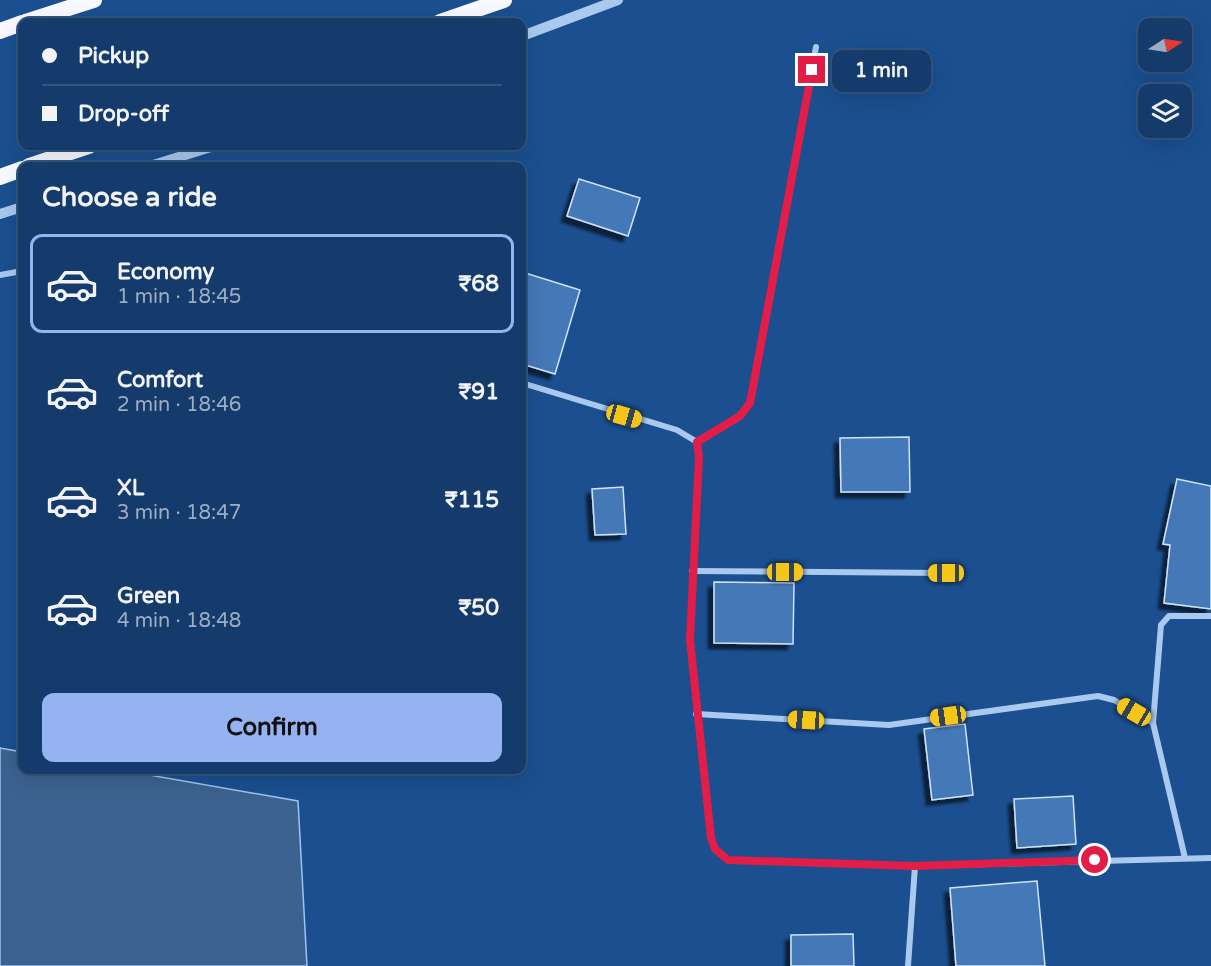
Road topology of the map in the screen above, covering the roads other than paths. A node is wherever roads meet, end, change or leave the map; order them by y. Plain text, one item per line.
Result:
1 (94, 0) edge
2 (504, 0) edge
3 (618, 0) edge
4 (39, 18) edge
5 (452, 18) edge
6 (18, 25) edge
7 (0, 31) edge
8 (526, 34) edge
9 (816, 47) dead end
10 (77, 150) edge
11 (201, 150) edge
12 (41, 162) edge
13 (163, 162) edge
14 (18, 170) edge
15 (0, 177) edge
16 (18, 208) edge
17 (0, 214) edge
18 (18, 272) edge
19 (0, 275) edge
20 (526, 384) edge
21 (697, 442) junction
22 (692, 571) junction
23 (946, 573) dead end
24 (1211, 616) edge
25 (696, 714) junction
26 (1154, 723) junction
27 (1185, 858) junction
28 (1211, 858) edge
29 (915, 866) junction
30 (908, 966) edge

1 - 4 highway
2 - 5 highway
3 - 8 street
6 - 7 highway
9 - 21 street
10 - 12 highway
11 - 13 street
14 - 15 highway
16 - 17 street
18 - 19 street
20 - 21 street
21 - 22 street
22 - 23 street
22 - 25 street
24 - 26 street
25 - 26 street
25 - 29 street
26 - 27 street
27 - 28 street
27 - 29 street
29 - 30 street

